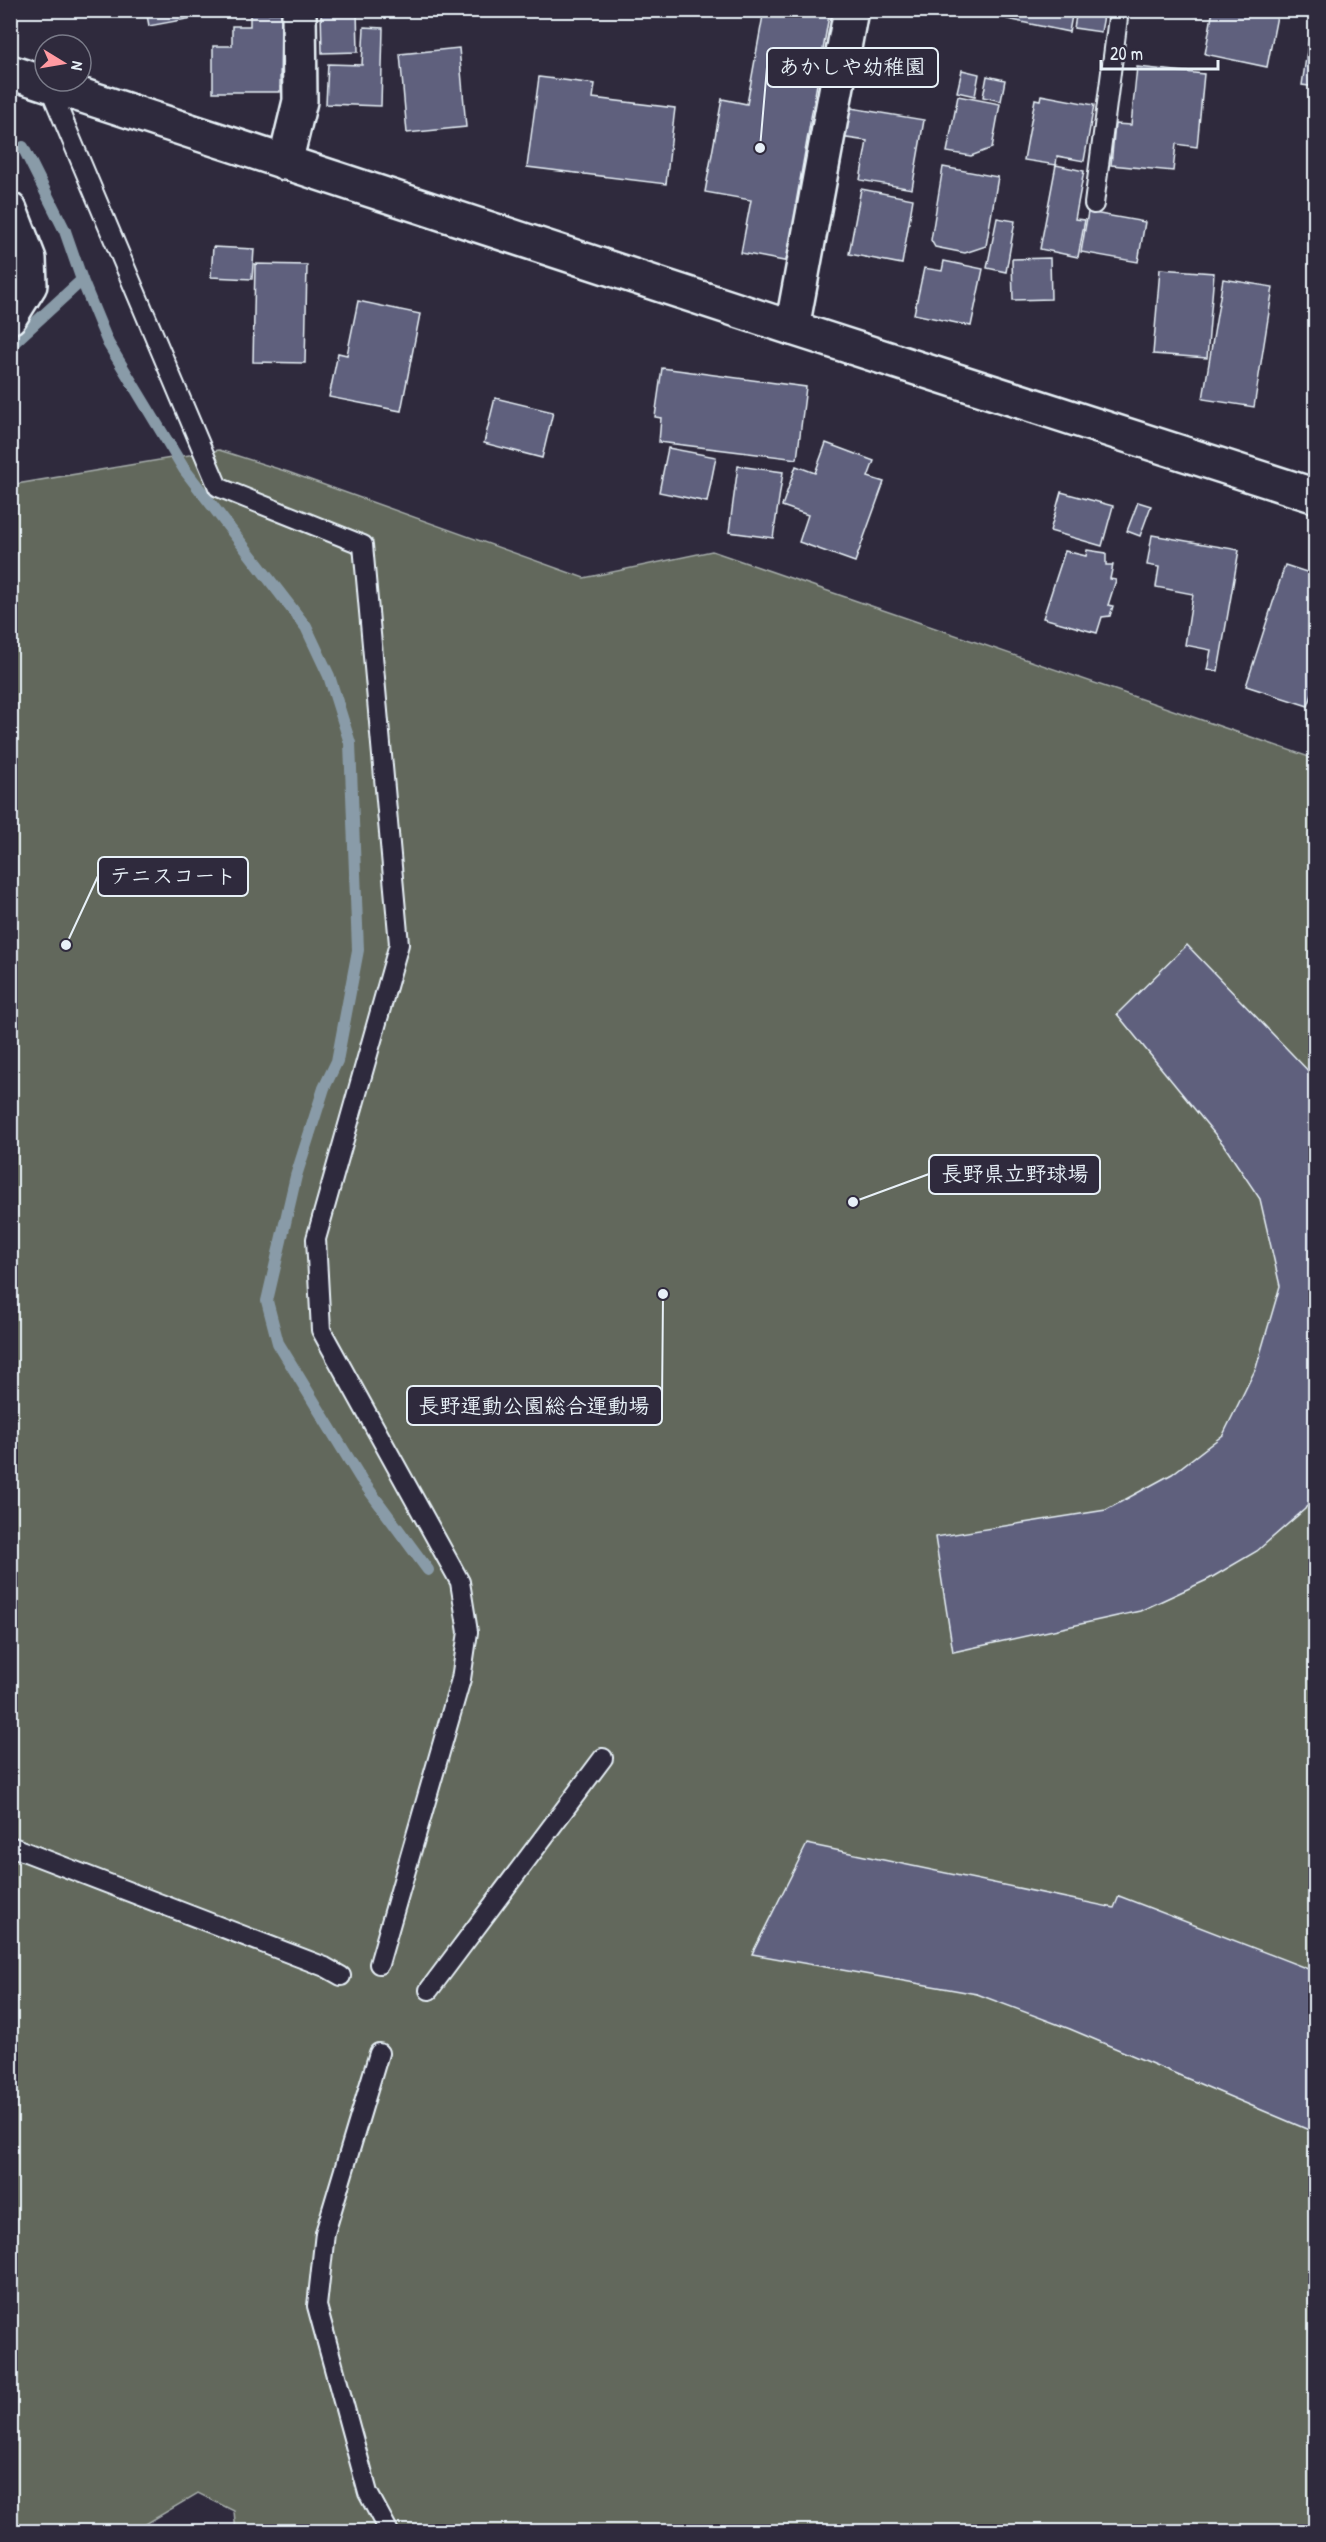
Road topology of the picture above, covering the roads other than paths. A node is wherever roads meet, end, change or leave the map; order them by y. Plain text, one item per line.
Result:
1 (299, 10) edge
2 (851, 10) edge
3 (1119, 10) edge
4 (10, 72) edge
5 (33, 78) edge
6 (53, 93) edge
7 (81, 93) edge
8 (285, 162) junction
9 (1094, 204) dead end
10 (10, 210) edge
11 (10, 317) edge
12 (792, 328) junction
13 (1316, 496) edge
14 (603, 1758) dead end
15 (10, 1846) edge
16 (379, 1964) dead end
17 (341, 1976) dead end
18 (429, 1990) dead end
19 (379, 2052) dead end
20 (389, 2532) edge

1 - 8 street
2 - 12 street
3 - 9 lane
4 - 5 street
6 - 16 lane
7 - 8 street
8 - 12 street
10 - 11 street
12 - 13 street
14 - 18 lane
15 - 17 lane
19 - 20 lane

